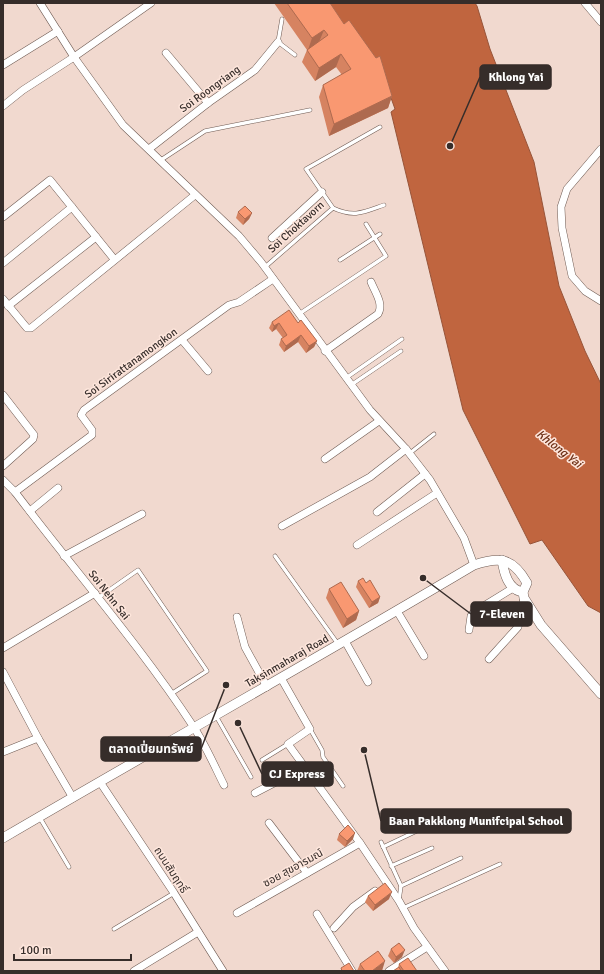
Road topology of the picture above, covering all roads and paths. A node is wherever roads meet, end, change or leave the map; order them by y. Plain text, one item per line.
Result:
1 (40, 3) edge
2 (151, 3) edge
3 (584, 3) edge
4 (282, 19) dead end
5 (601, 22) edge
6 (58, 31) junction
7 (278, 42) junction
8 (166, 53) dead end
9 (295, 55) dead end
10 (74, 57) junction
11 (3, 65) edge
12 (208, 103) junction
13 (3, 106) edge
14 (310, 110) dead end
15 (380, 127) dead end
16 (149, 149) junction
17 (601, 149) edge
18 (161, 160) junction
19 (322, 192) junction
20 (195, 195) junction
21 (384, 205) dead end
22 (72, 207) junction
23 (333, 208) junction
24 (3, 217) edge
25 (366, 224) dead end
26 (380, 234) dead end
27 (96, 237) junction
28 (375, 237) junction
29 (272, 238) dead end
30 (114, 260) junction
31 (340, 260) dead end
32 (3, 262) edge
33 (265, 267) junction
34 (273, 279) junction
35 (371, 282) dead end
36 (3, 299) edge
37 (601, 301) edge
38 (8, 306) junction
39 (298, 314) junction
40 (402, 339) dead end
41 (182, 340) junction
42 (325, 351) junction
43 (401, 351) dead end
44 (208, 371) dead end
45 (345, 378) junction
46 (350, 386) junction
47 (3, 395) edge
48 (378, 421) junction
49 (434, 434) dead end
50 (407, 451) junction
51 (324, 459) dead end
52 (3, 466) edge
53 (425, 474) junction
54 (3, 480) edge
55 (58, 488) dead end
56 (15, 492) junction
57 (438, 492) junction
58 (30, 511) junction
59 (377, 512) dead end
60 (142, 514) dead end
61 (282, 526) dead end
62 (357, 545) dead end
63 (64, 556) junction
64 (275, 556) dead end
65 (502, 560) junction
66 (474, 565) junction
67 (513, 588) junction
68 (524, 595) junction
69 (97, 596) junction
70 (397, 611) junction
71 (237, 617) dead end
72 (469, 630) dead end
73 (342, 643) junction
74 (3, 648) edge
75 (424, 656) dead end
76 (489, 659) dead end
77 (3, 672) edge
78 (281, 678) junction
79 (368, 682) dead end
80 (267, 687) junction
81 (171, 694) junction
82 (601, 694) edge
83 (216, 716) junction
84 (194, 727) junction
85 (310, 729) junction
86 (38, 738) junction
87 (288, 744) junction
88 (3, 752) edge
89 (262, 760) dead end
90 (305, 767) junction
91 (251, 777) dead end
92 (100, 782) junction
93 (224, 785) dead end
94 (344, 786) dead end
95 (255, 793) dead end
96 (73, 798) junction
97 (40, 817) junction
98 (269, 823) dead end
99 (421, 829) dead end
100 (3, 838) edge
101 (381, 842) dead end
102 (360, 843) junction
103 (383, 847) junction
104 (432, 848) dead end
105 (462, 858) dead end
106 (500, 864) dead end
107 (391, 866) junction
108 (69, 867) dead end
109 (307, 873) junction
110 (386, 883) junction
111 (401, 886) junction
112 (174, 893) junction
113 (399, 901) junction
114 (403, 908) junction
115 (237, 913) dead end
116 (317, 914) dead end
117 (334, 928) dead end
118 (114, 929) dead end
119 (198, 932) junction
120 (427, 946) junction
121 (134, 971) edge
122 (223, 971) edge
123 (352, 971) edge
124 (390, 971) edge
125 (445, 971) edge

1 - 6 street
2 - 10 street
3 - 5 street
4 - 7 lane
6 - 10 street
6 - 11 street
7 - 9 lane
7 - 12 street, Soi Roongriang
8 - 12 street
10 - 13 street
10 - 16 street
12 - 16 street, Soi Roongriang
14 - 18 lane
15 - 19 lane, Soi Choktavorn
16 - 18 street
17 - 37 street
18 - 20 street
19 - 23 lane, Soi Choktavorn
19 - 29 street
20 - 30 street
20 - 33 street
21 - 23 lane
22 - 24 street
22 - 27 street
22 - 32 street
23 - 33 lane, Soi Choktavorn
25 - 28 lane
26 - 28 lane
27 - 30 street
27 - 38 street
28 - 31 lane
28 - 39 lane
30 - 38 street
33 - 34 street
34 - 39 street
34 - 41 street, Soi Sirirattanamongkon
35 - 42 street
36 - 38 street
39 - 42 street
40 - 45 lane
41 - 44 street
41 - 56 street, Soi Sirirattanamongkon
42 - 45 street
43 - 46 lane
45 - 46 street
46 - 48 street
47 - 52 street
48 - 50 street
48 - 51 street
49 - 50 lane
50 - 53 street
50 - 61 street
53 - 57 street
53 - 59 street
54 - 56 street, Soi Nehn Sai
55 - 58 street
56 - 58 street, Soi Nehn Sai
57 - 62 street
57 - 66 street
58 - 63 street, Soi Nehn Sai
60 - 63 street
63 - 69 street, Soi Nehn Sai
64 - 73 lane
65 - 66 street, Taksinmaharaj Road
65 - 67 street
65 - 68 street
66 - 70 street, Taksinmaharaj Road
67 - 68 street
67 - 72 street
68 - 76 street
68 - 82 street
69 - 74 street
69 - 81 street, Soi Nehn Sai
69 - 81 lane
70 - 73 street, Taksinmaharaj Road
70 - 75 street
71 - 80 street
73 - 78 street, Taksinmaharaj Road
73 - 79 street
77 - 86 street
78 - 80 street, Taksinmaharaj Road
78 - 85 street
80 - 83 street, Taksinmaharaj Road
81 - 84 street, Soi Nehn Sai
83 - 84 street, Taksinmaharaj Road
83 - 91 lane
84 - 92 street, Taksinmaharaj Road
84 - 93 street, Soi Nehn Sai
85 - 87 street
85 - 94 lane
86 - 88 street
86 - 96 street
87 - 89 lane
87 - 90 street
90 - 95 street
90 - 102 street
92 - 96 street, Taksinmaharaj Road
92 - 112 street, ถนนสัมฤทธิ์
96 - 97 street, Taksinmaharaj Road
97 - 100 street, Taksinmaharaj Road
97 - 108 lane
98 - 109 street
99 - 103 lane
101 - 103 lane
102 - 109 street, ซอย สุขอารมณ์
102 - 110 street
103 - 107 lane
104 - 107 lane
105 - 111 lane
106 - 114 lane
107 - 111 lane
109 - 115 street, ซอย สุขอารมณ์
110 - 113 street
110 - 117 street
111 - 113 lane
112 - 118 lane
112 - 119 street, ถนนสัมฤทธิ์
113 - 114 street
114 - 120 street
116 - 123 street
119 - 121 street
119 - 122 street, ถนนสัมฤทธิ์
120 - 124 street
120 - 125 street

